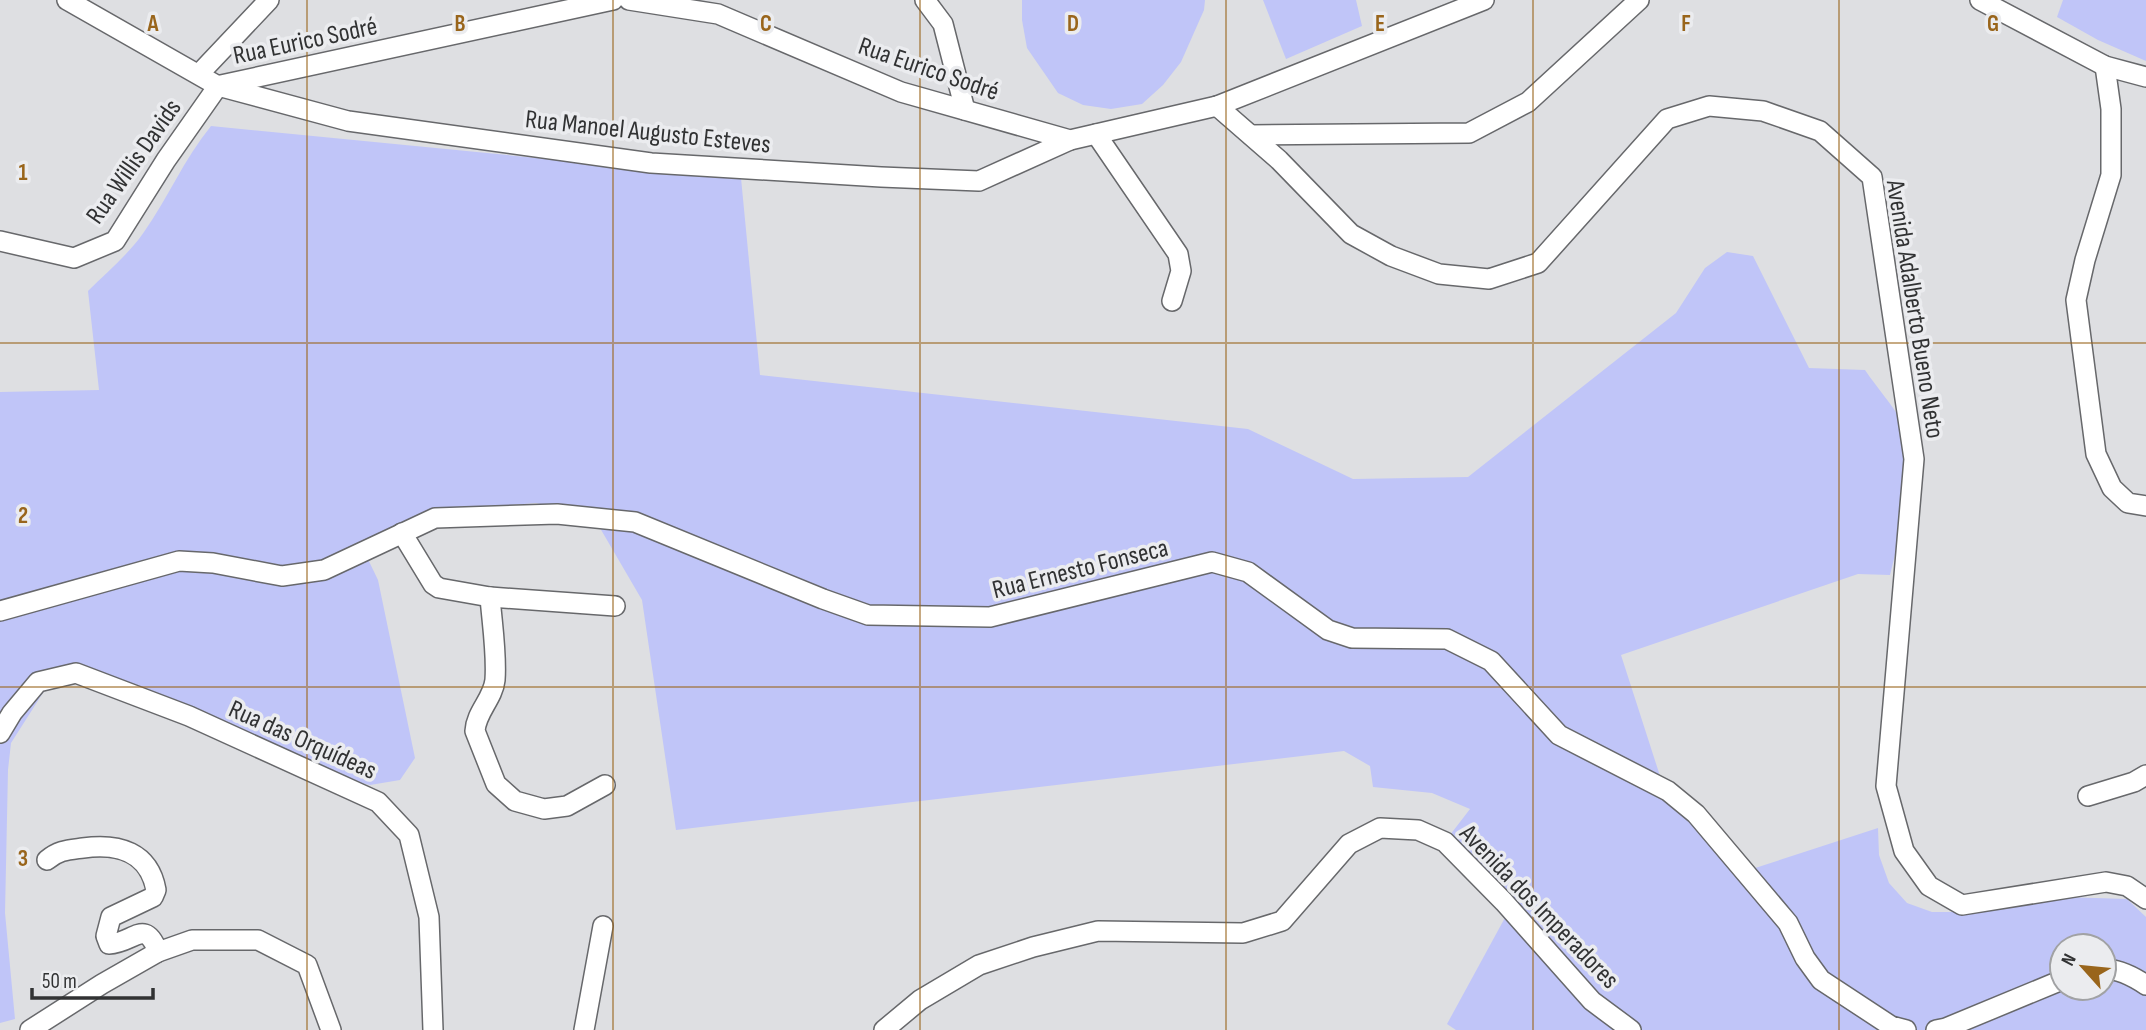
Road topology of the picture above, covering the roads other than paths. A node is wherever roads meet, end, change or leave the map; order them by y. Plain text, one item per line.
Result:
1 (67, 0) edge
2 (269, 0) edge
3 (613, 0) edge
4 (629, 0) edge
5 (925, 0) edge
6 (1484, 0) edge
7 (1639, 0) edge
8 (1980, 0) edge
9 (2105, 66) junction
10 (199, 74) junction
11 (2146, 77) edge
12 (218, 86) junction
13 (1217, 106) junction
14 (965, 110) junction
15 (1096, 134) junction
16 (1251, 135) junction
17 (1070, 140) junction
18 (0, 241) edge
19 (1172, 301) dead end
20 (2146, 506) edge
21 (402, 533) junction
22 (490, 597) junction
23 (615, 606) dead end
24 (0, 611) edge
25 (0, 733) edge
26 (2146, 775) edge
27 (606, 785) dead end
28 (2088, 796) dead end
29 (47, 860) dead end
30 (2146, 899) edge
31 (603, 926) dead end
32 (158, 953) junction
33 (2118, 972) edge
34 (2146, 985) edge
35 (2048, 986) edge
36 (30, 1030) edge
37 (331, 1030) edge
38 (433, 1030) edge
39 (584, 1030) edge
40 (884, 1030) edge
41 (1632, 1030) edge
42 (1906, 1030) edge
43 (1936, 1030) edge

1 - 10 street, Rua Eurico Sodré
2 - 10 street
3 - 12 street, Rua Eurico Sodré
4 - 14 street, Rua Eurico Sodré
5 - 14 street
6 - 13 street, Rua Eurico Sodré
7 - 16 street
8 - 9 street
9 - 11 street
9 - 20 street
10 - 12 street, Rua Eurico Sodré
12 - 17 street, Rua Manoel Augusto Esteves
12 - 18 street, Rua Willis Davids
13 - 15 street, Rua Eurico Sodré
13 - 16 street, Avenida Adalberto Bueno Neto
14 - 17 street, Rua Eurico Sodré
15 - 17 street, Rua Eurico Sodré
15 - 19 street
16 - 30 street, Avenida Adalberto Bueno Neto
21 - 22 street
21 - 24 street, Rua Ernesto Fonseca
21 - 42 street, Rua Ernesto Fonseca
22 - 23 street
22 - 27 street
25 - 38 street, Rua das Orquídeas
26 - 28 street
29 - 32 street
31 - 39 street
32 - 36 street
32 - 37 street
33 - 34 street
35 - 43 street
40 - 41 street, Avenida dos Imperadores

